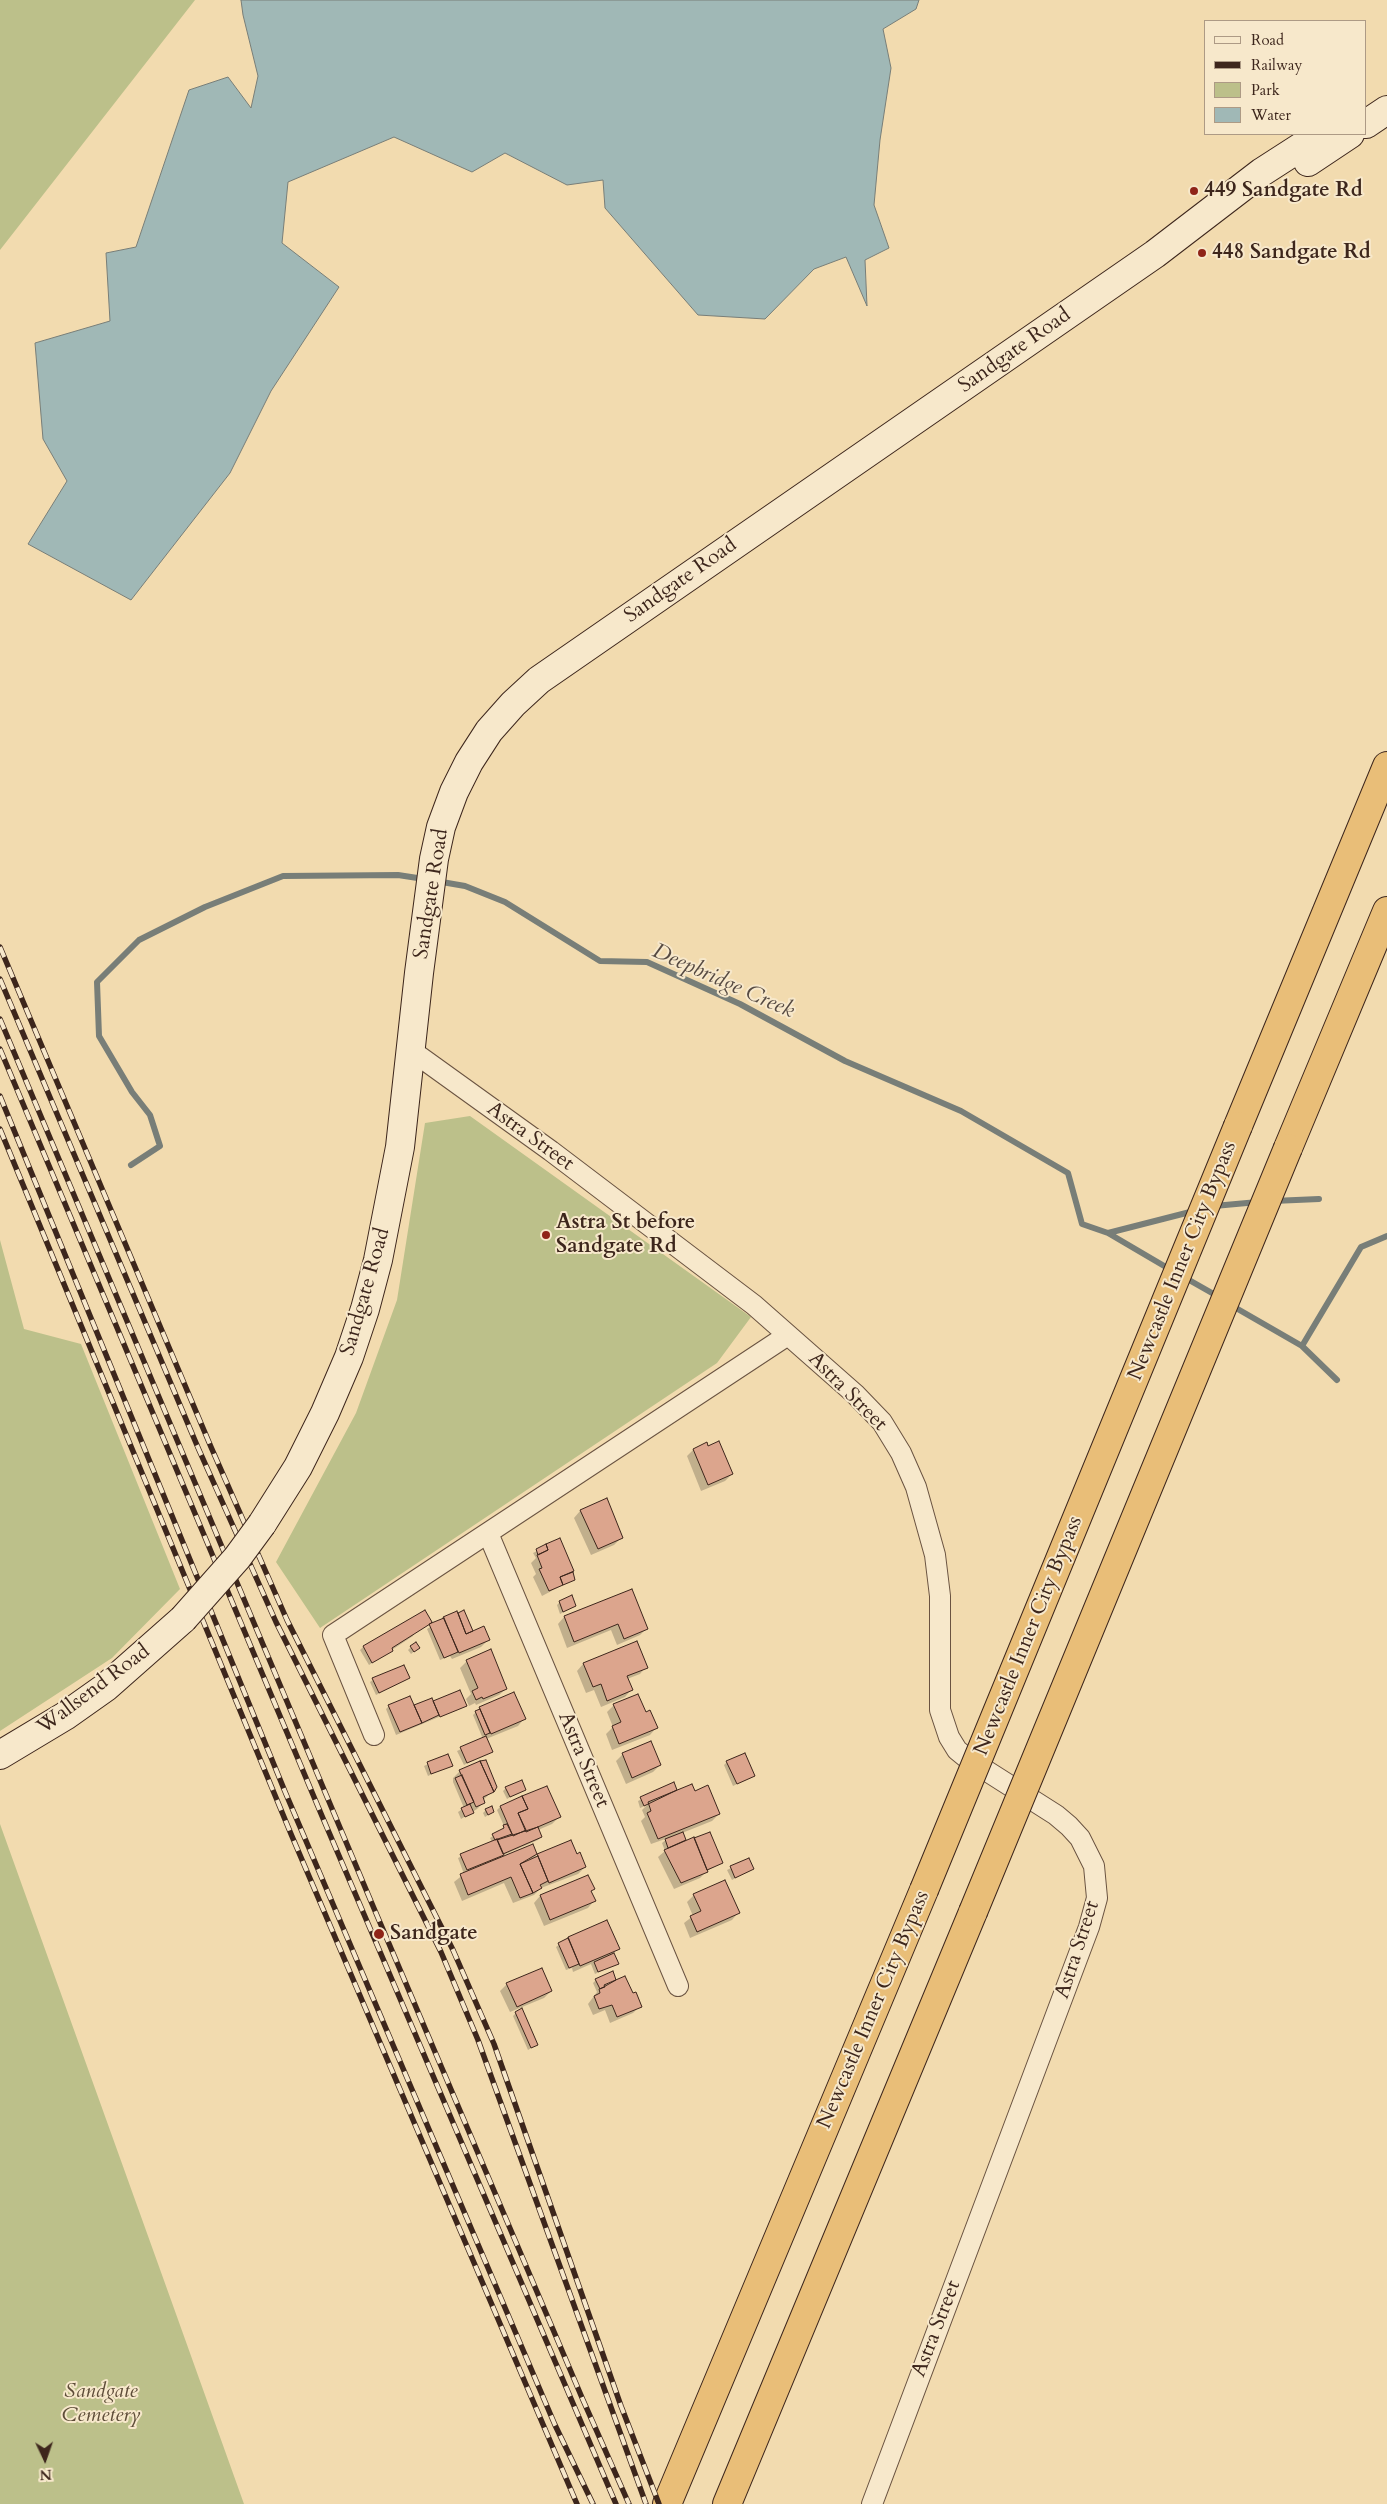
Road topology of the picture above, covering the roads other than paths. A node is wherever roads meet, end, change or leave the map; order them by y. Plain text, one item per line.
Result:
1 (1387, 91) edge
2 (1367, 104) edge
3 (1387, 110) edge
4 (1367, 123) edge
5 (1319, 135) edge
6 (1348, 135) edge
7 (1155, 254) junction
8 (1387, 766) edge
9 (1387, 911) edge
10 (412, 1051) junction
11 (788, 1335) junction
12 (488, 1533) junction
13 (182, 1619) joint
14 (374, 1735) dead end
15 (0, 1755) edge
16 (678, 1986) dead end
17 (667, 2504) edge
18 (727, 2504) edge
19 (872, 2504) edge

1 - 2 main road
3 - 4 main road
5 - 7 main road, Sandgate Road
6 - 7 main road, Sandgate Road
7 - 10 main road, Sandgate Road
8 - 17 highway, Newcastle Inner City Bypass, bridge
9 - 18 highway, bridge
10 - 11 street, Astra Street
10 - 13 main road, Sandgate Road, bridge
11 - 12 street, Astra Street
11 - 19 street, Astra Street
12 - 14 street, Astra Street
12 - 16 street, Astra Street
13 - 15 main road, Wallsend Road

